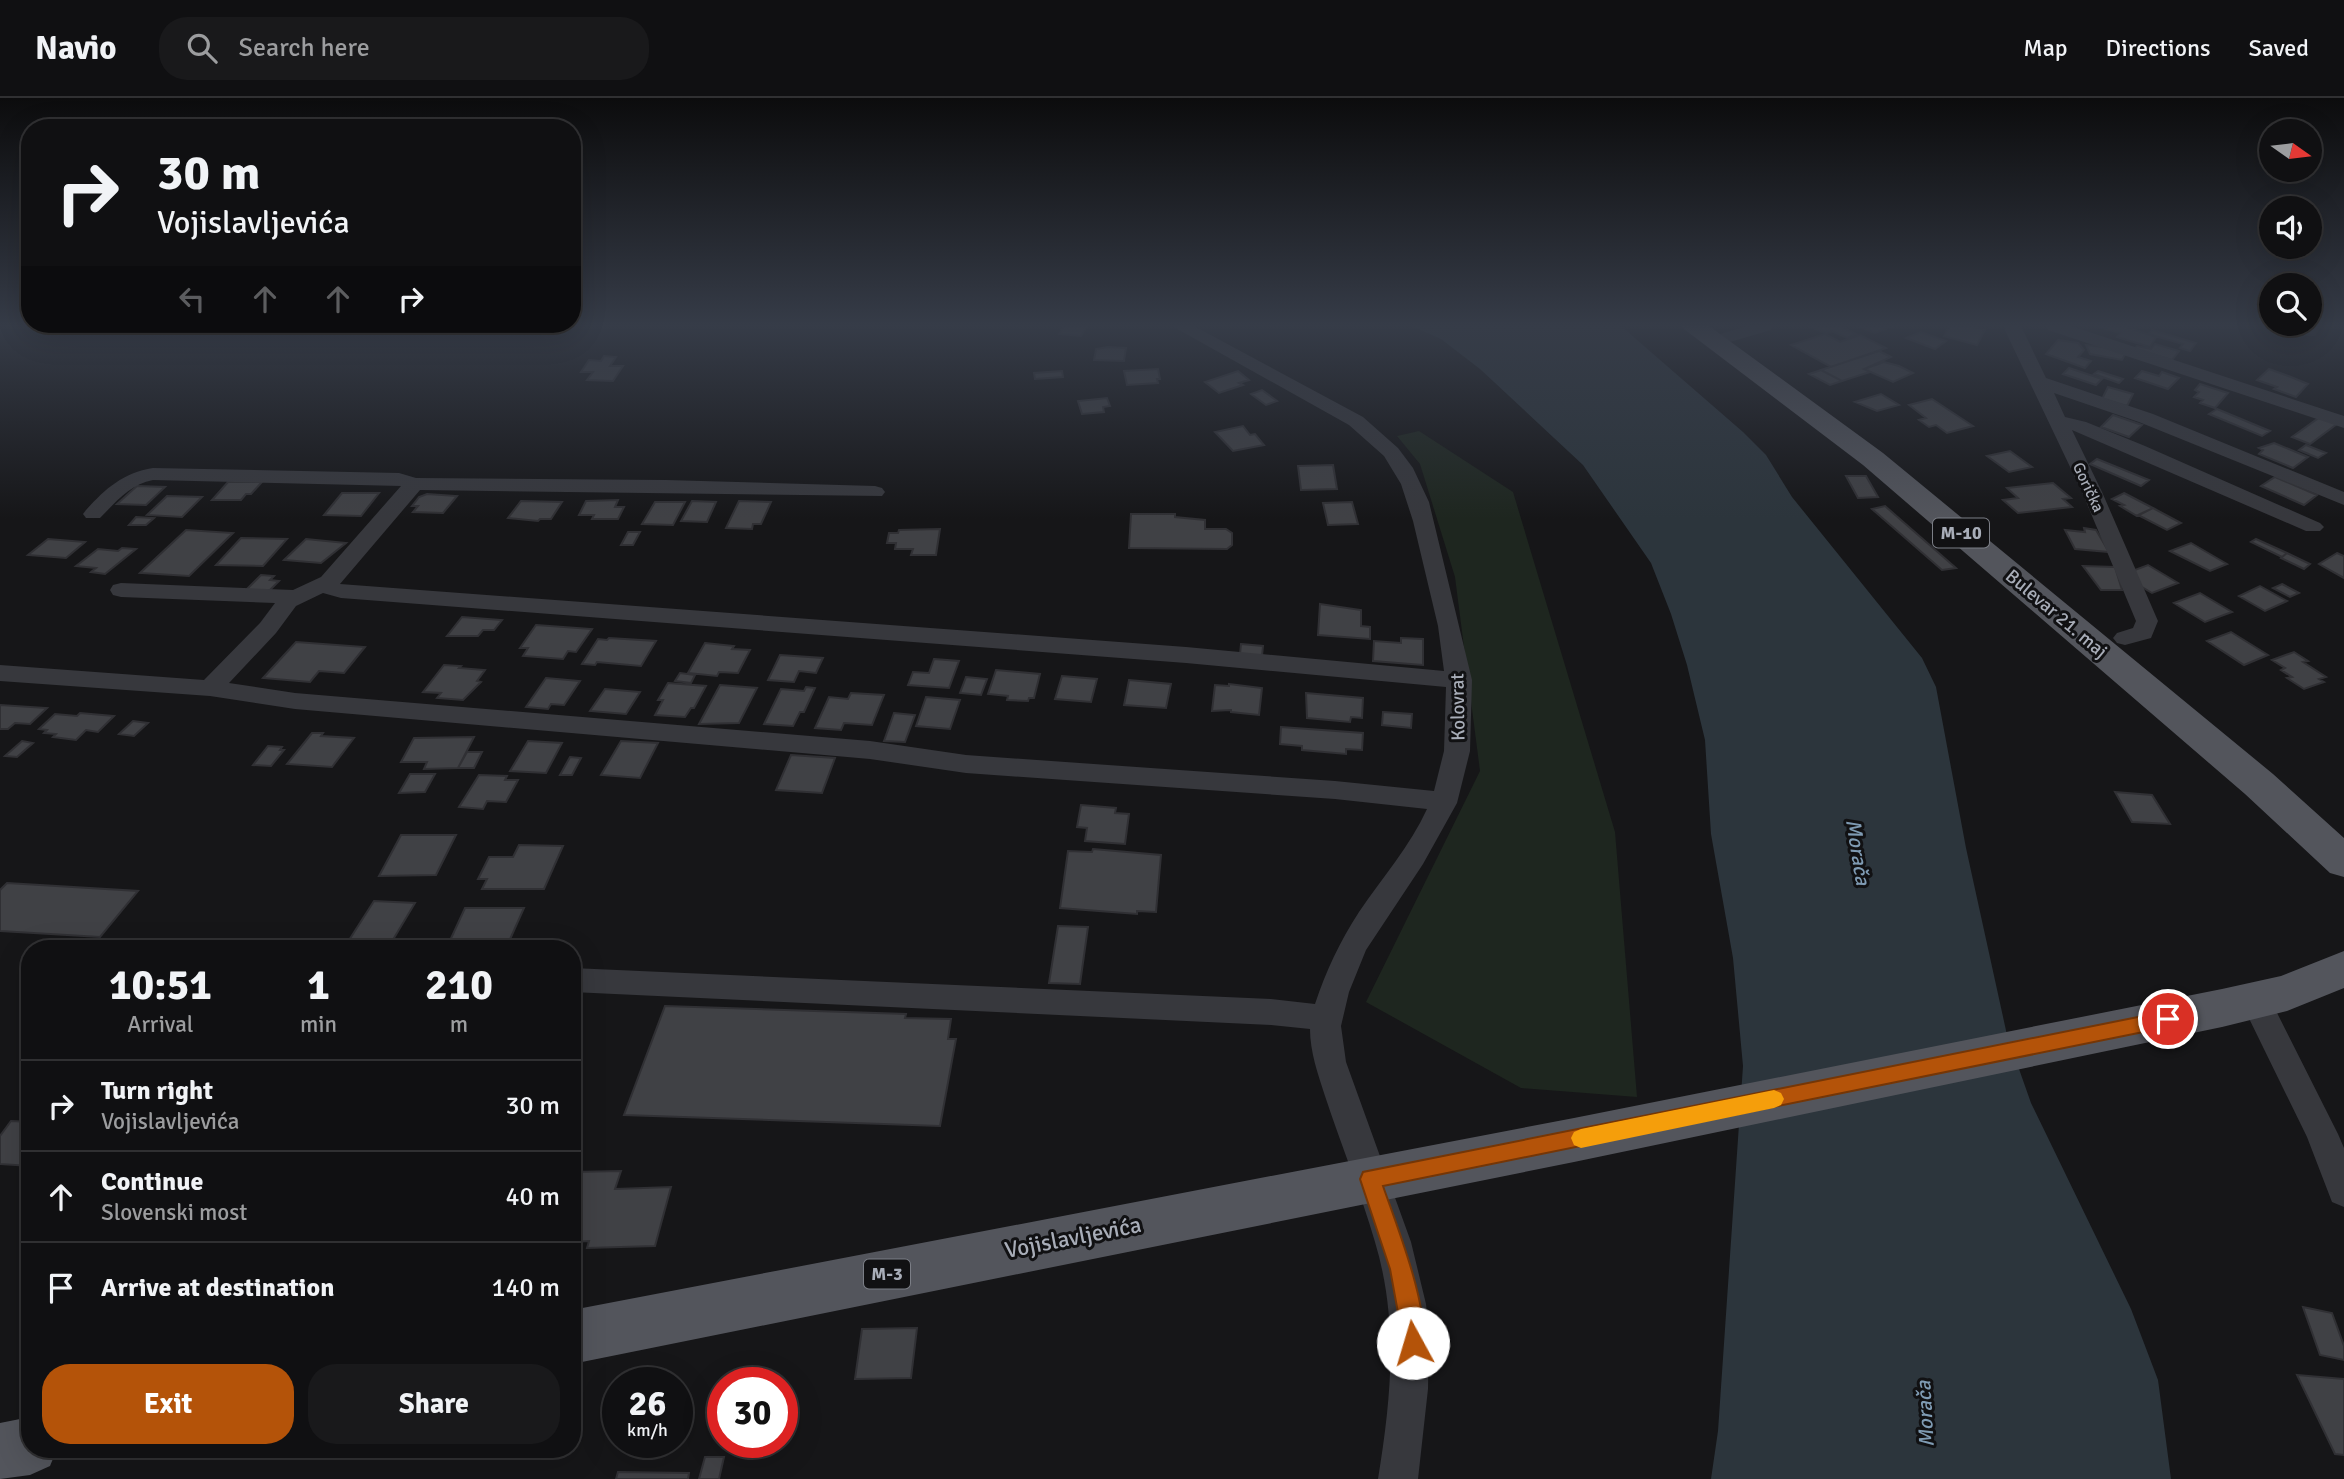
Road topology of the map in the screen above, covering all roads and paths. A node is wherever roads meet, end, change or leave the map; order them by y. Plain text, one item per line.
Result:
1 (1300, 390) edge
2 (1789, 390) edge
3 (2043, 390) edge
4 (2069, 390) edge
5 (2249, 390) edge
6 (2057, 421) junction
7 (2344, 422) edge
8 (414, 484) junction
9 (1926, 488) junction
10 (874, 492) dead end
11 (2344, 499) edge
12 (93, 514) dead end
13 (2313, 527) dead end
14 (323, 586) junction
15 (121, 590) dead end
16 (293, 597) junction
17 (2125, 638) junction
18 (0, 673) edge
19 (1460, 680) junction
20 (210, 688) junction
21 (1444, 803) junction
22 (2344, 825) edge
23 (2344, 862) edge
24 (2344, 969) edge
25 (581, 980) edge
26 (2344, 995) edge
27 (2255, 1001) junction
28 (1326, 1018) junction
29 (1370, 1179) junction
30 (2344, 1191) edge
31 (581, 1335) edge
32 (21, 1448) edge
33 (0, 1452) edge
34 (1398, 1479) edge

1 - 19 street, Kolovrat
2 - 9 main road, Bulevar 21. maj / M-10
3 - 6 street, Gorička
4 - 11 street
5 - 7 street
6 - 13 street
6 - 17 street, Gorička
8 - 10 street
8 - 12 street
8 - 14 street
9 - 17 main road, Bulevar 21. maj / M-10
9 - 23 main road, Bulevar 21. maj / M-10
14 - 16 street
14 - 19 street
15 - 16 street
16 - 20 street
17 - 22 main road, Bulevar 21. maj / M-10
18 - 20 street
19 - 21 street, Kolovrat
20 - 21 street
21 - 28 street, Kolovrat
24 - 27 main road, M-3
25 - 28 street
26 - 27 main road, M-3
27 - 29 main road, Vojislavljevića / M-3
27 - 30 street
28 - 29 street, Kolovrat
29 - 31 main road, Vojislavljevića / M-3
29 - 34 street
32 - 33 main road

